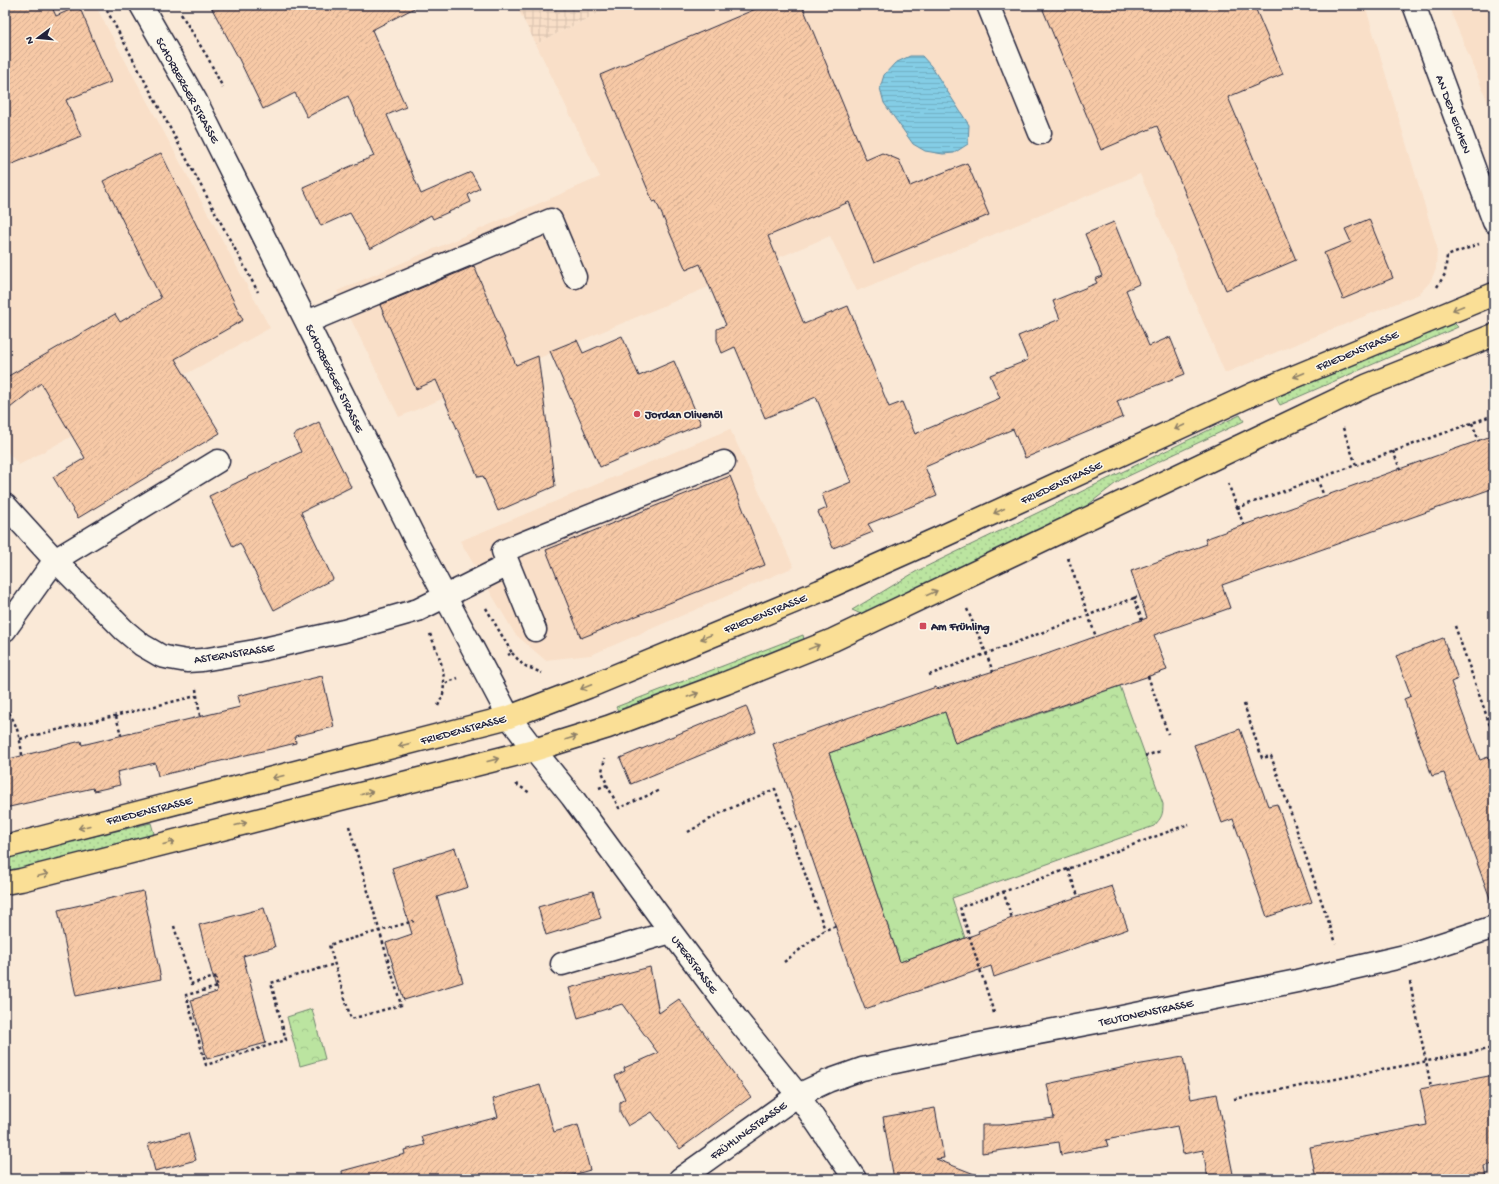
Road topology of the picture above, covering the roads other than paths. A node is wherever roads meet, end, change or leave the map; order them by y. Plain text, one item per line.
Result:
1 (141, 5) edge
2 (988, 5) edge
3 (1414, 5) edge
4 (1040, 133) dead end
5 (1494, 222) edge
6 (575, 277) dead end
7 (1494, 294) edge
8 (307, 322) junction
9 (1494, 335) edge
10 (218, 461) dead end
11 (724, 462) dead end
12 (5, 505) edge
13 (55, 560) junction
14 (508, 565) junction
15 (445, 596) junction
16 (5, 630) edge
17 (535, 630) dead end
18 (509, 717) junction
19 (534, 750) junction
20 (5, 847) edge
21 (5, 883) edge
22 (1494, 927) edge
23 (671, 932) junction
24 (562, 964) dead end
25 (798, 1095) junction
26 (680, 1179) edge
27 (855, 1179) edge

1 - 8 street, SCHORBERGER STRASSE
2 - 4 street
3 - 5 street, AN DEN EICHEN
6 - 8 street
7 -> 18 main road, FRIEDENSTRASSE
8 - 15 street, SCHORBERGER STRASSE
19 -> 9 main road
10 - 13 street
11 - 14 street
12 - 13 street, ASTERNSTRASSE
13 - 15 street, ASTERNSTRASSE
13 - 16 street
14 - 15 street, ASTERNSTRASSE
14 - 17 street
15 - 18 street, SCHORBERGER STRASSE
18 - 19 street, SCHORBERGER STRASSE
18 -> 20 main road, FRIEDENSTRASSE
21 -> 19 main road
19 - 23 street, UFERSTRASSE
22 - 25 street, TEUTONENSTRASSE
23 - 24 street
23 - 25 street, UFERSTRASSE
25 - 26 street, FRÜHLINGSTRASSE
25 - 27 street, UFERSTRASSE

